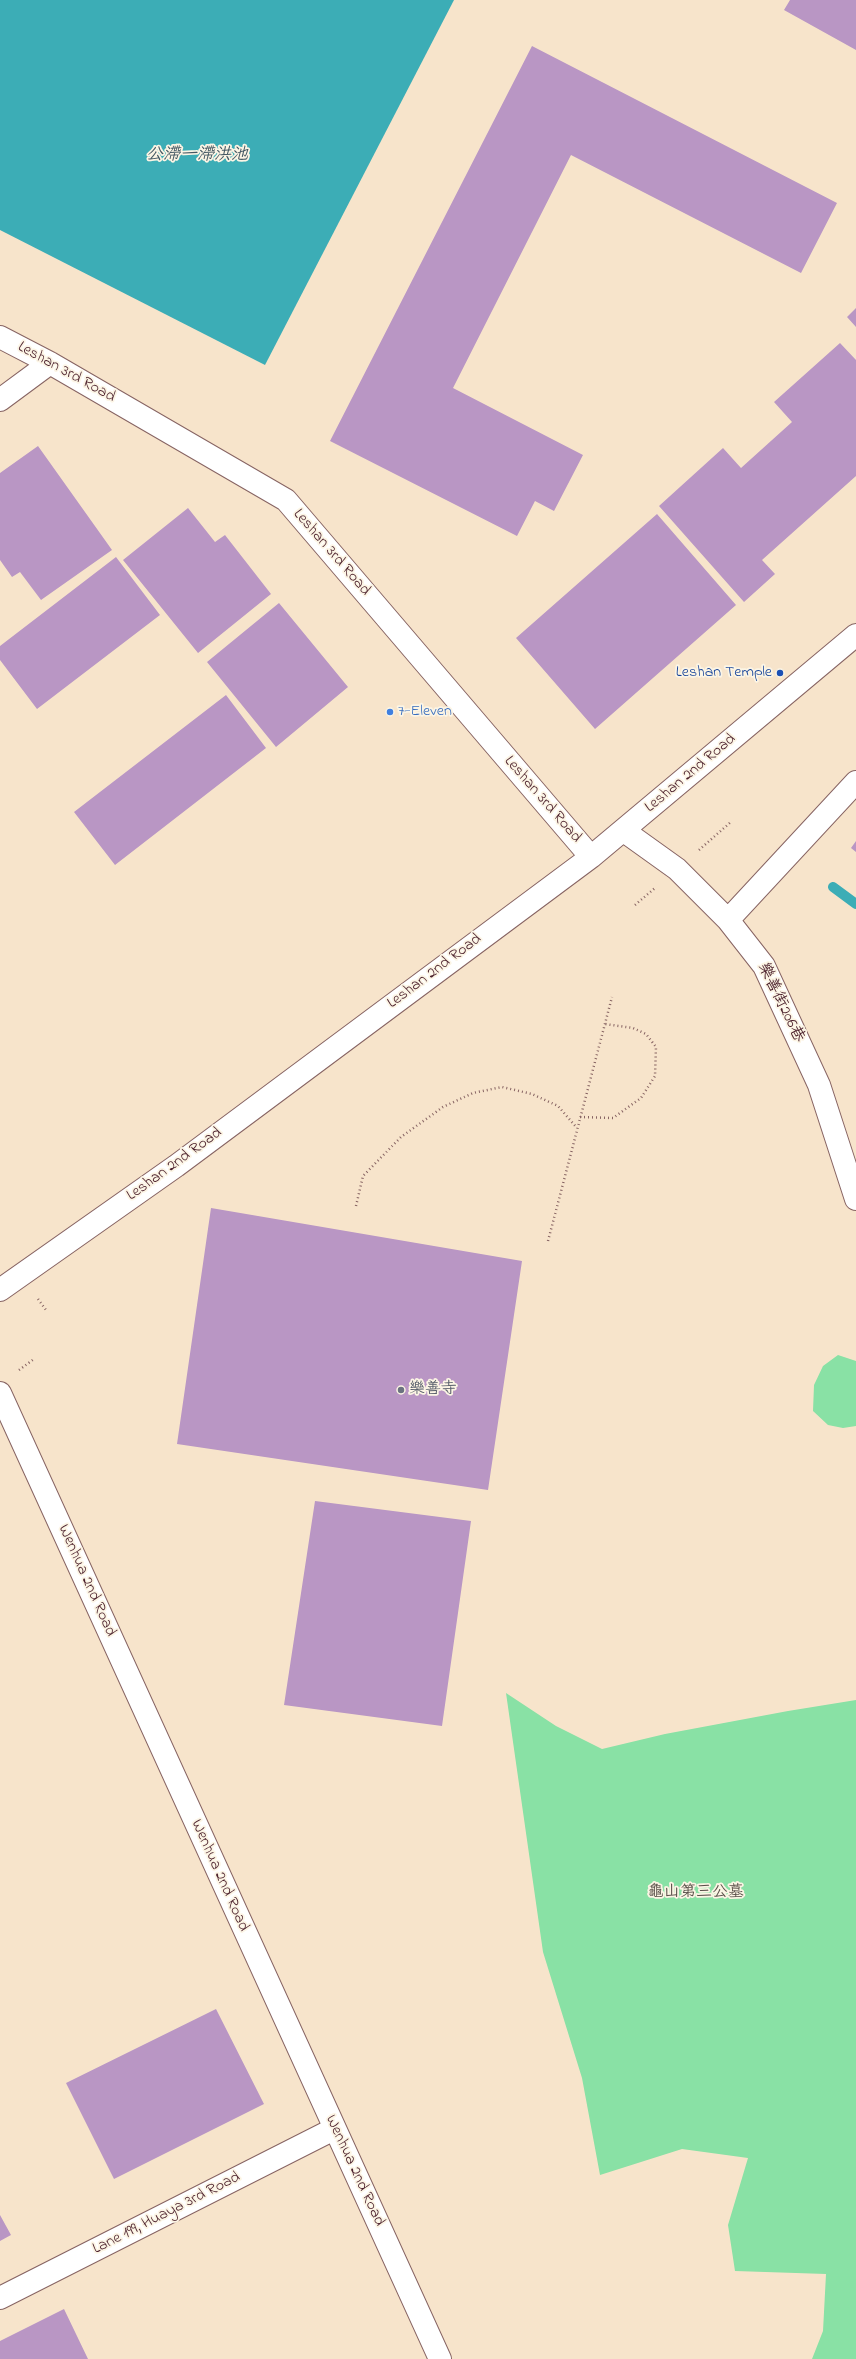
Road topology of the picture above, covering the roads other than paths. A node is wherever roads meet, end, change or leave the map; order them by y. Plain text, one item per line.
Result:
1 (0, 337) edge
2 (50, 362) junction
3 (0, 400) edge
4 (856, 635) edge
5 (856, 782) edge
6 (624, 831) junction
7 (591, 857) junction
8 (728, 920) junction
9 (856, 1199) edge
10 (0, 1290) edge
11 (0, 1393) edge
12 (334, 2129) junction
13 (0, 2298) edge
14 (440, 2359) edge

1 - 2 street, Leshan 3rd Road
2 - 3 street
2 - 7 street, Leshan 3rd Road
4 - 6 street, Leshan 2nd Road
5 - 8 street
6 - 7 street, Leshan 2nd Road
6 - 8 street, 樂善街206巷
7 - 10 street, Leshan 2nd Road
8 - 9 street, 樂善街206巷
11 - 12 street, Wenhua 2nd Road
12 - 13 street, Lane 199, Huaya 3rd Road
12 - 14 street, Wenhua 2nd Road

